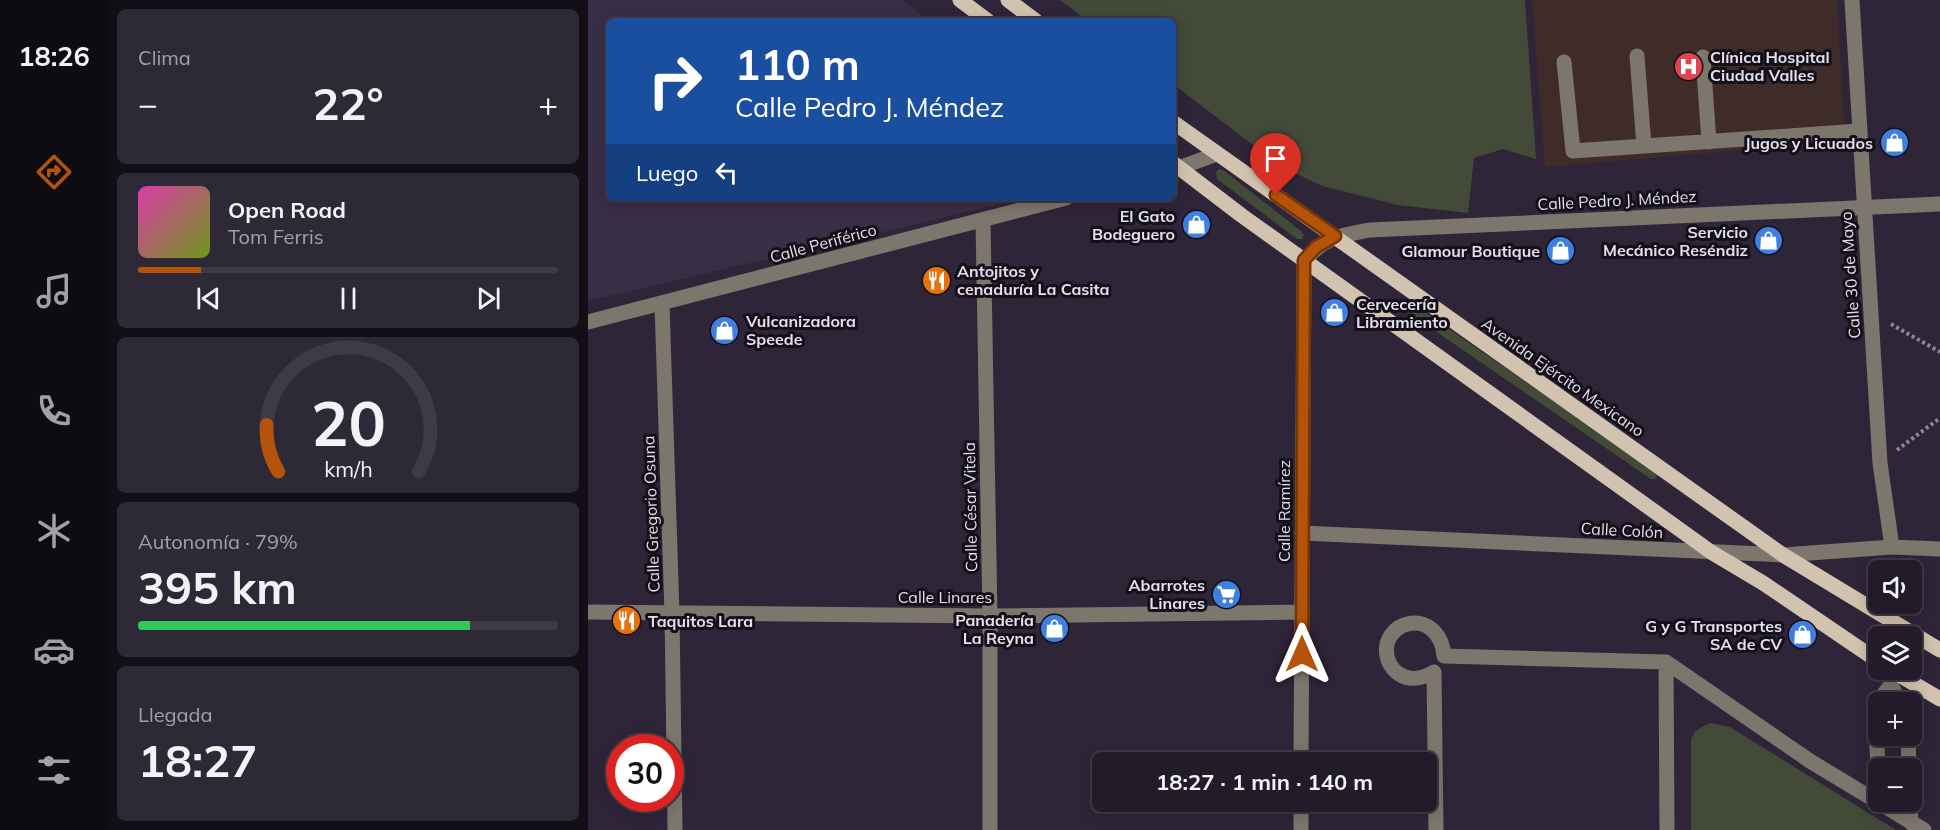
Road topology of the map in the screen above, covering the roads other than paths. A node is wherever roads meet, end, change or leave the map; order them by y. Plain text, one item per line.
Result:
1 (960, 0) edge
2 (1008, 0) edge
3 (1852, 0) edge
4 (983, 18) edge
5 (1032, 18) edge
6 (1637, 57) dead end
7 (1703, 57) dead end
8 (1564, 62) dead end
9 (1176, 124) edge
10 (1859, 131) junction
11 (1709, 142) junction
12 (1644, 146) junction
13 (1217, 154) junction
14 (1176, 167) edge
15 (1176, 168) edge
16 (1055, 201) edge
17 (1940, 204) edge
18 (1864, 207) junction
19 (983, 220) junction
20 (1335, 236) junction
21 (1304, 260) junction
22 (662, 304) junction
23 (588, 322) edge
24 (1302, 532) junction
25 (1892, 547) junction
26 (1940, 549) edge
27 (1711, 552) junction
28 (1783, 555) junction
29 (588, 612) edge
30 (1302, 612) junction
31 (672, 613) junction
32 (990, 616) junction
33 (1893, 626) edge
34 (1922, 642) edge
35 (1940, 650) edge
36 (1868, 655) edge
37 (1666, 662) junction
38 (1890, 680) edge
39 (1904, 680) edge
40 (1940, 699) edge
41 (1301, 752) edge
42 (1878, 758) edge
43 (1868, 795) edge
44 (1301, 812) edge
45 (1895, 812) edge
46 (1917, 826) edge
47 (675, 830) edge
48 (990, 830) edge
49 (1301, 830) edge
50 (1436, 830) edge
51 (1666, 830) edge

1 - 4 main road
2 - 5 main road
3 - 10 street, Calle 30 de Mayo
6 - 12 street
7 - 11 street
8 - 12 street
9 - 13 main road, Avenida Ejército Mexicano
10 - 11 street
10 - 18 street, Calle 30 de Mayo
11 - 12 street
13 - 14 street
13 - 20 main road, Avenida Ejército Mexicano
15 - 21 main road
16 - 19 street, Calle Periférico
17 - 18 street, Calle Pedro J. Méndez
18 - 20 street, Calle Pedro J. Méndez
18 - 25 street, Calle 30 de Mayo
19 - 22 street, Calle Periférico
19 - 32 street, Calle César Vitela
20 - 21 street, Calle Pedro J. Méndez
20 - 28 main road, Avenida Ejército Mexicano
21 - 24 street, Calle Ramírez
21 - 27 main road
22 - 23 street, Calle Periférico
22 - 31 street, Calle Gregorio Osuna
24 - 27 street, Calle Colón
24 - 30 street, Calle Ramírez
25 - 26 street, Calle Colón
25 - 28 street, Calle Colón
27 - 28 street, Calle Colón
27 - 36 main road
28 - 33 main road, Avenida Ejército Mexicano
29 - 31 street, Calle Linares
30 - 32 street, Calle Linares
30 - 41 street, Calle Ramírez
31 - 32 street, Calle Linares
31 - 47 street, Calle Gregorio Osuna
32 - 48 street, Calle César Vitela
34 - 35 main road, Avenida Ejército Mexicano
37 - 43 street
37 - 50 street
37 - 51 street
38 - 42 street
39 - 40 main road
44 - 49 street
45 - 46 street

